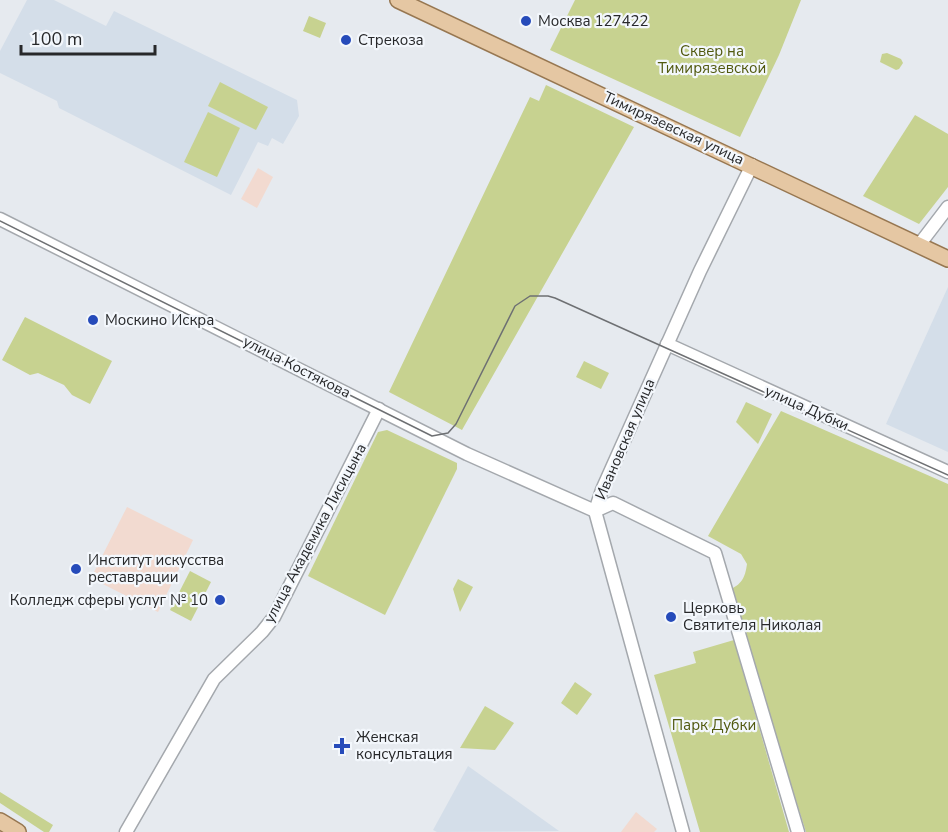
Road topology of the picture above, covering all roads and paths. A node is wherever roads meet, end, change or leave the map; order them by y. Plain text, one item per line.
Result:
1 (398, 0) edge
2 (752, 165) junction
3 (948, 207) edge
4 (0, 219) edge
5 (919, 245) junction
6 (948, 259) edge
7 (667, 344) junction
8 (379, 409) junction
9 (948, 472) edge
10 (595, 511) junction
11 (0, 820) edge
12 (18, 832) edge
13 (126, 832) edge
14 (683, 832) edge
15 (798, 832) edge

1 - 2 main road, Тимирязевская улица
2 - 5 main road, Тимирязевская улица
2 - 7 street, Ивановская улица
3 - 5 street
4 - 8 street, улица Костякова
5 - 6 main road, Тимирязевская улица
7 - 9 street, улица Дубки
7 - 10 street, Ивановская улица
8 - 10 street, улица Костякова
8 - 13 street, улица Академика Лисицына
10 - 14 street, Ивановская улица
10 - 15 street
11 - 12 main road

